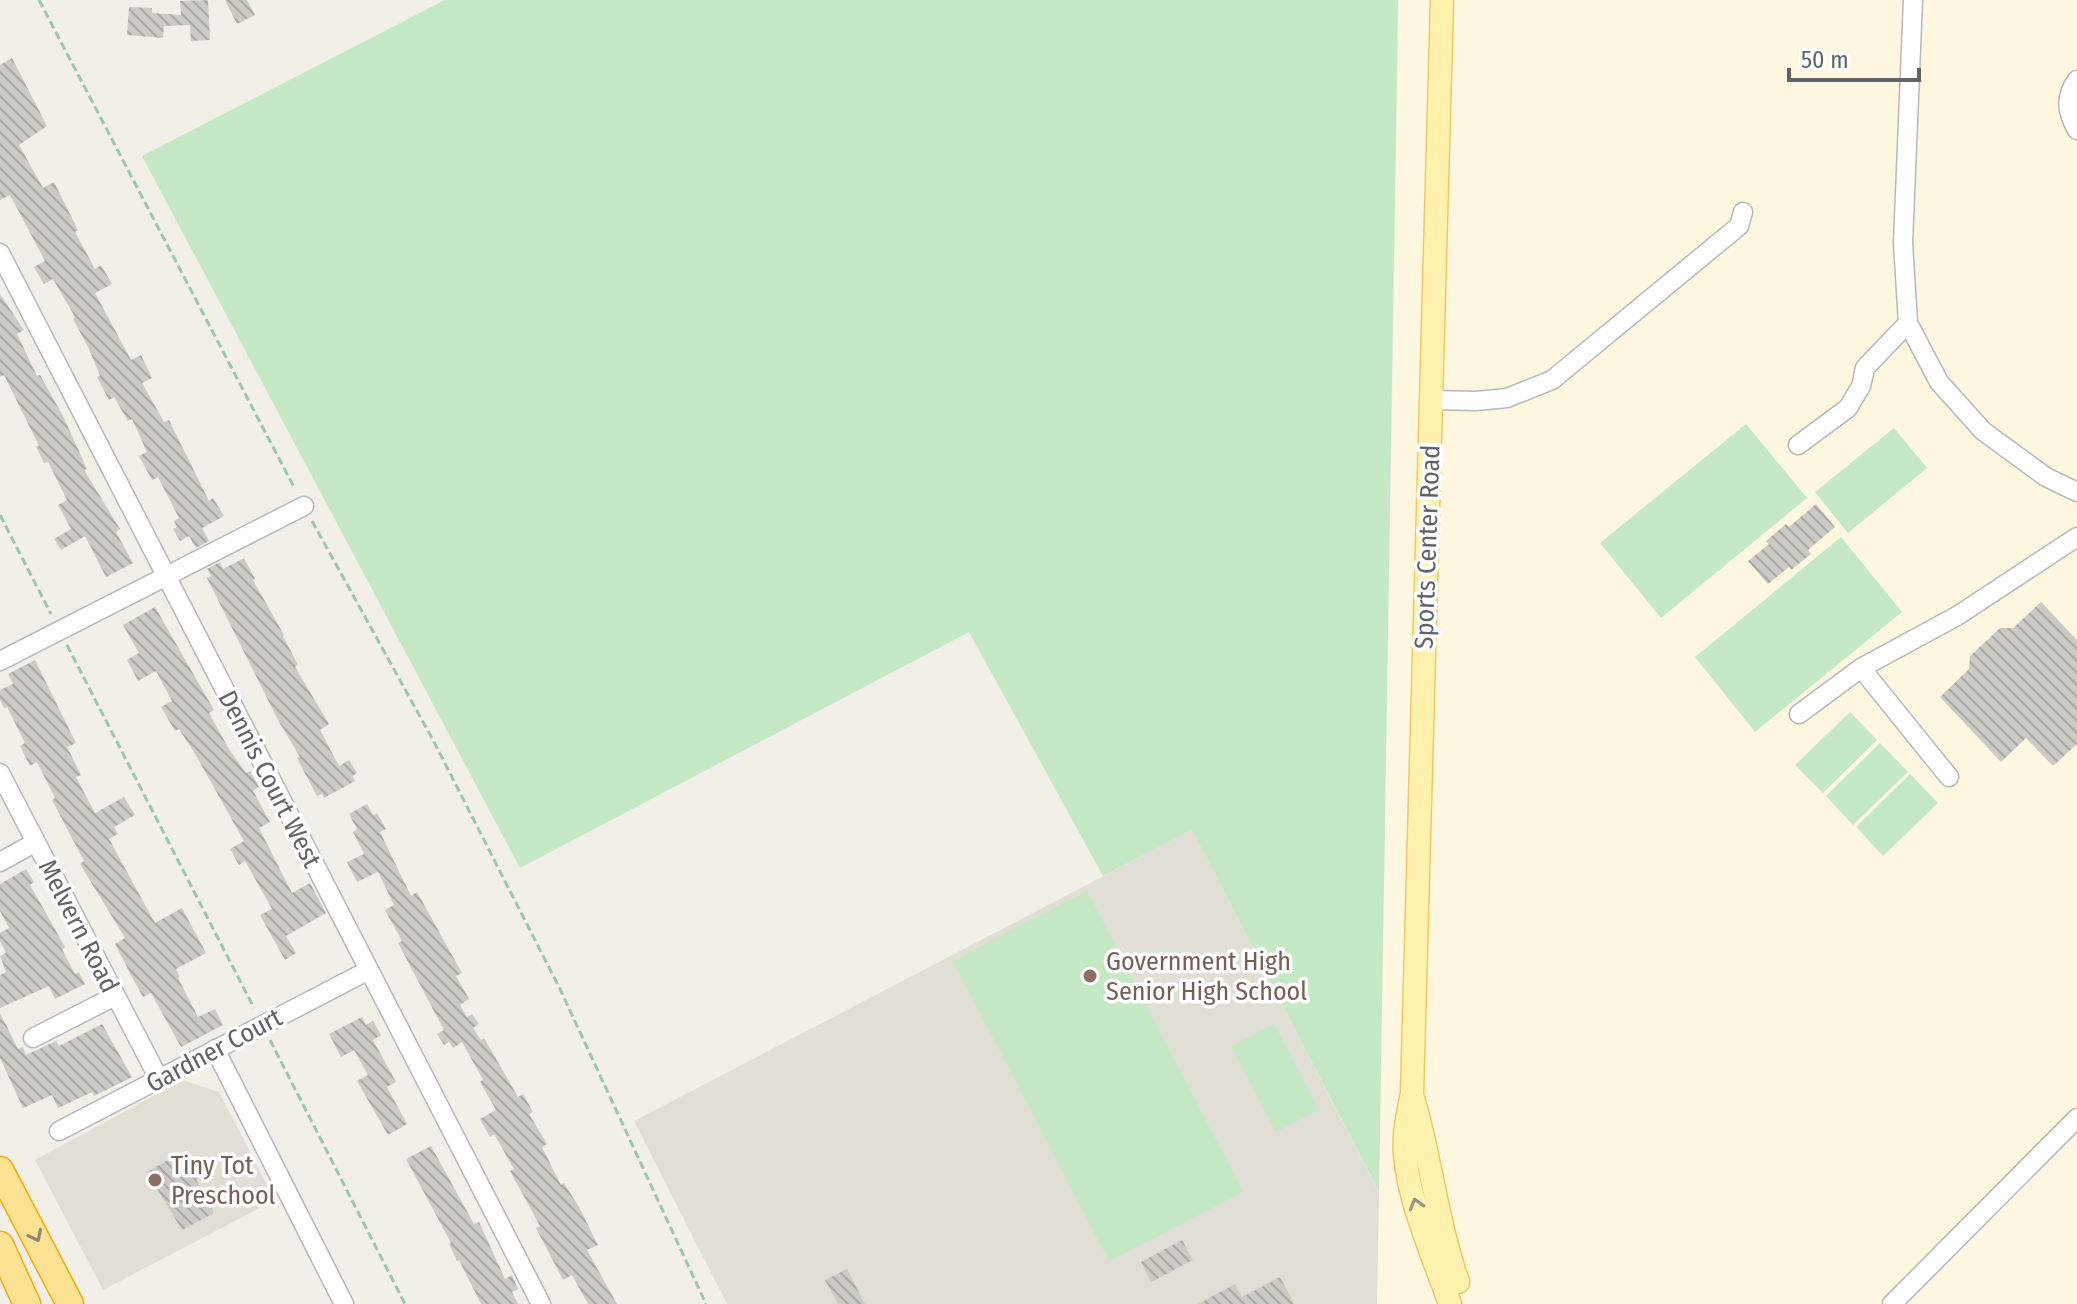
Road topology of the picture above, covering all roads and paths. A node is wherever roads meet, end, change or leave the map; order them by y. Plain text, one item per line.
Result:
1 (39, 0) edge
2 (1442, 0) edge
3 (1913, 0) edge
4 (2077, 80) edge
5 (2077, 130) edge
6 (1743, 212) dead end
7 (0, 253) edge
8 (1908, 323) junction
9 (1431, 400) junction
10 (1798, 445) dead end
11 (2077, 492) edge
12 (304, 506) junction
13 (0, 515) edge
14 (2077, 537) edge
15 (166, 576) junction
16 (60, 631) junction
17 (0, 661) edge
18 (1861, 668) junction
19 (1799, 714) dead end
20 (0, 773) edge
21 (1949, 777) dead end
22 (36, 842) junction
23 (0, 862) edge
24 (369, 970) junction
25 (115, 996) junction
26 (263, 1025) junction
27 (33, 1038) dead end
28 (215, 1049) junction
29 (159, 1079) junction
30 (1412, 1093) junction
31 (2077, 1118) edge
32 (59, 1131) dead end
33 (0, 1170) edge
34 (0, 1245) edge
35 (27, 1304) edge
36 (70, 1304) edge
37 (344, 1304) edge
38 (405, 1304) edge
39 (541, 1304) edge
40 (706, 1304) edge
41 (1450, 1304) edge
42 (1465, 1304) edge
43 (1892, 1304) edge

1 - 12 path
2 - 9 main road, Sports Center Road
3 - 8 street
4 - 5 street
6 - 9 street
7 - 15 street, Dennis Court West
8 - 10 street
8 - 11 street
9 - 30 main road, Sports Center Road
12 - 15 street
12 - 40 path
13 - 16 path
14 - 18 street
15 - 16 street
15 - 24 street, Dennis Court West
16 - 17 street
16 - 26 path
18 - 19 street
18 - 21 street
20 - 22 street, Melvern Road
22 - 23 street
22 - 25 street, Melvern Road
24 - 26 street, Gardner Court
24 - 39 street, Dennis Court West
25 - 27 street
25 - 29 street, Melvern Road
26 - 28 street, Gardner Court
26 - 38 path
28 - 29 street, Gardner Court
28 - 37 street
29 - 32 street, Gardner Court
41 -> 30 main road, Sports Center Road
30 - 42 main road, Sports Center Road
31 - 43 street
33 -> 36 highway
34 - 35 highway

